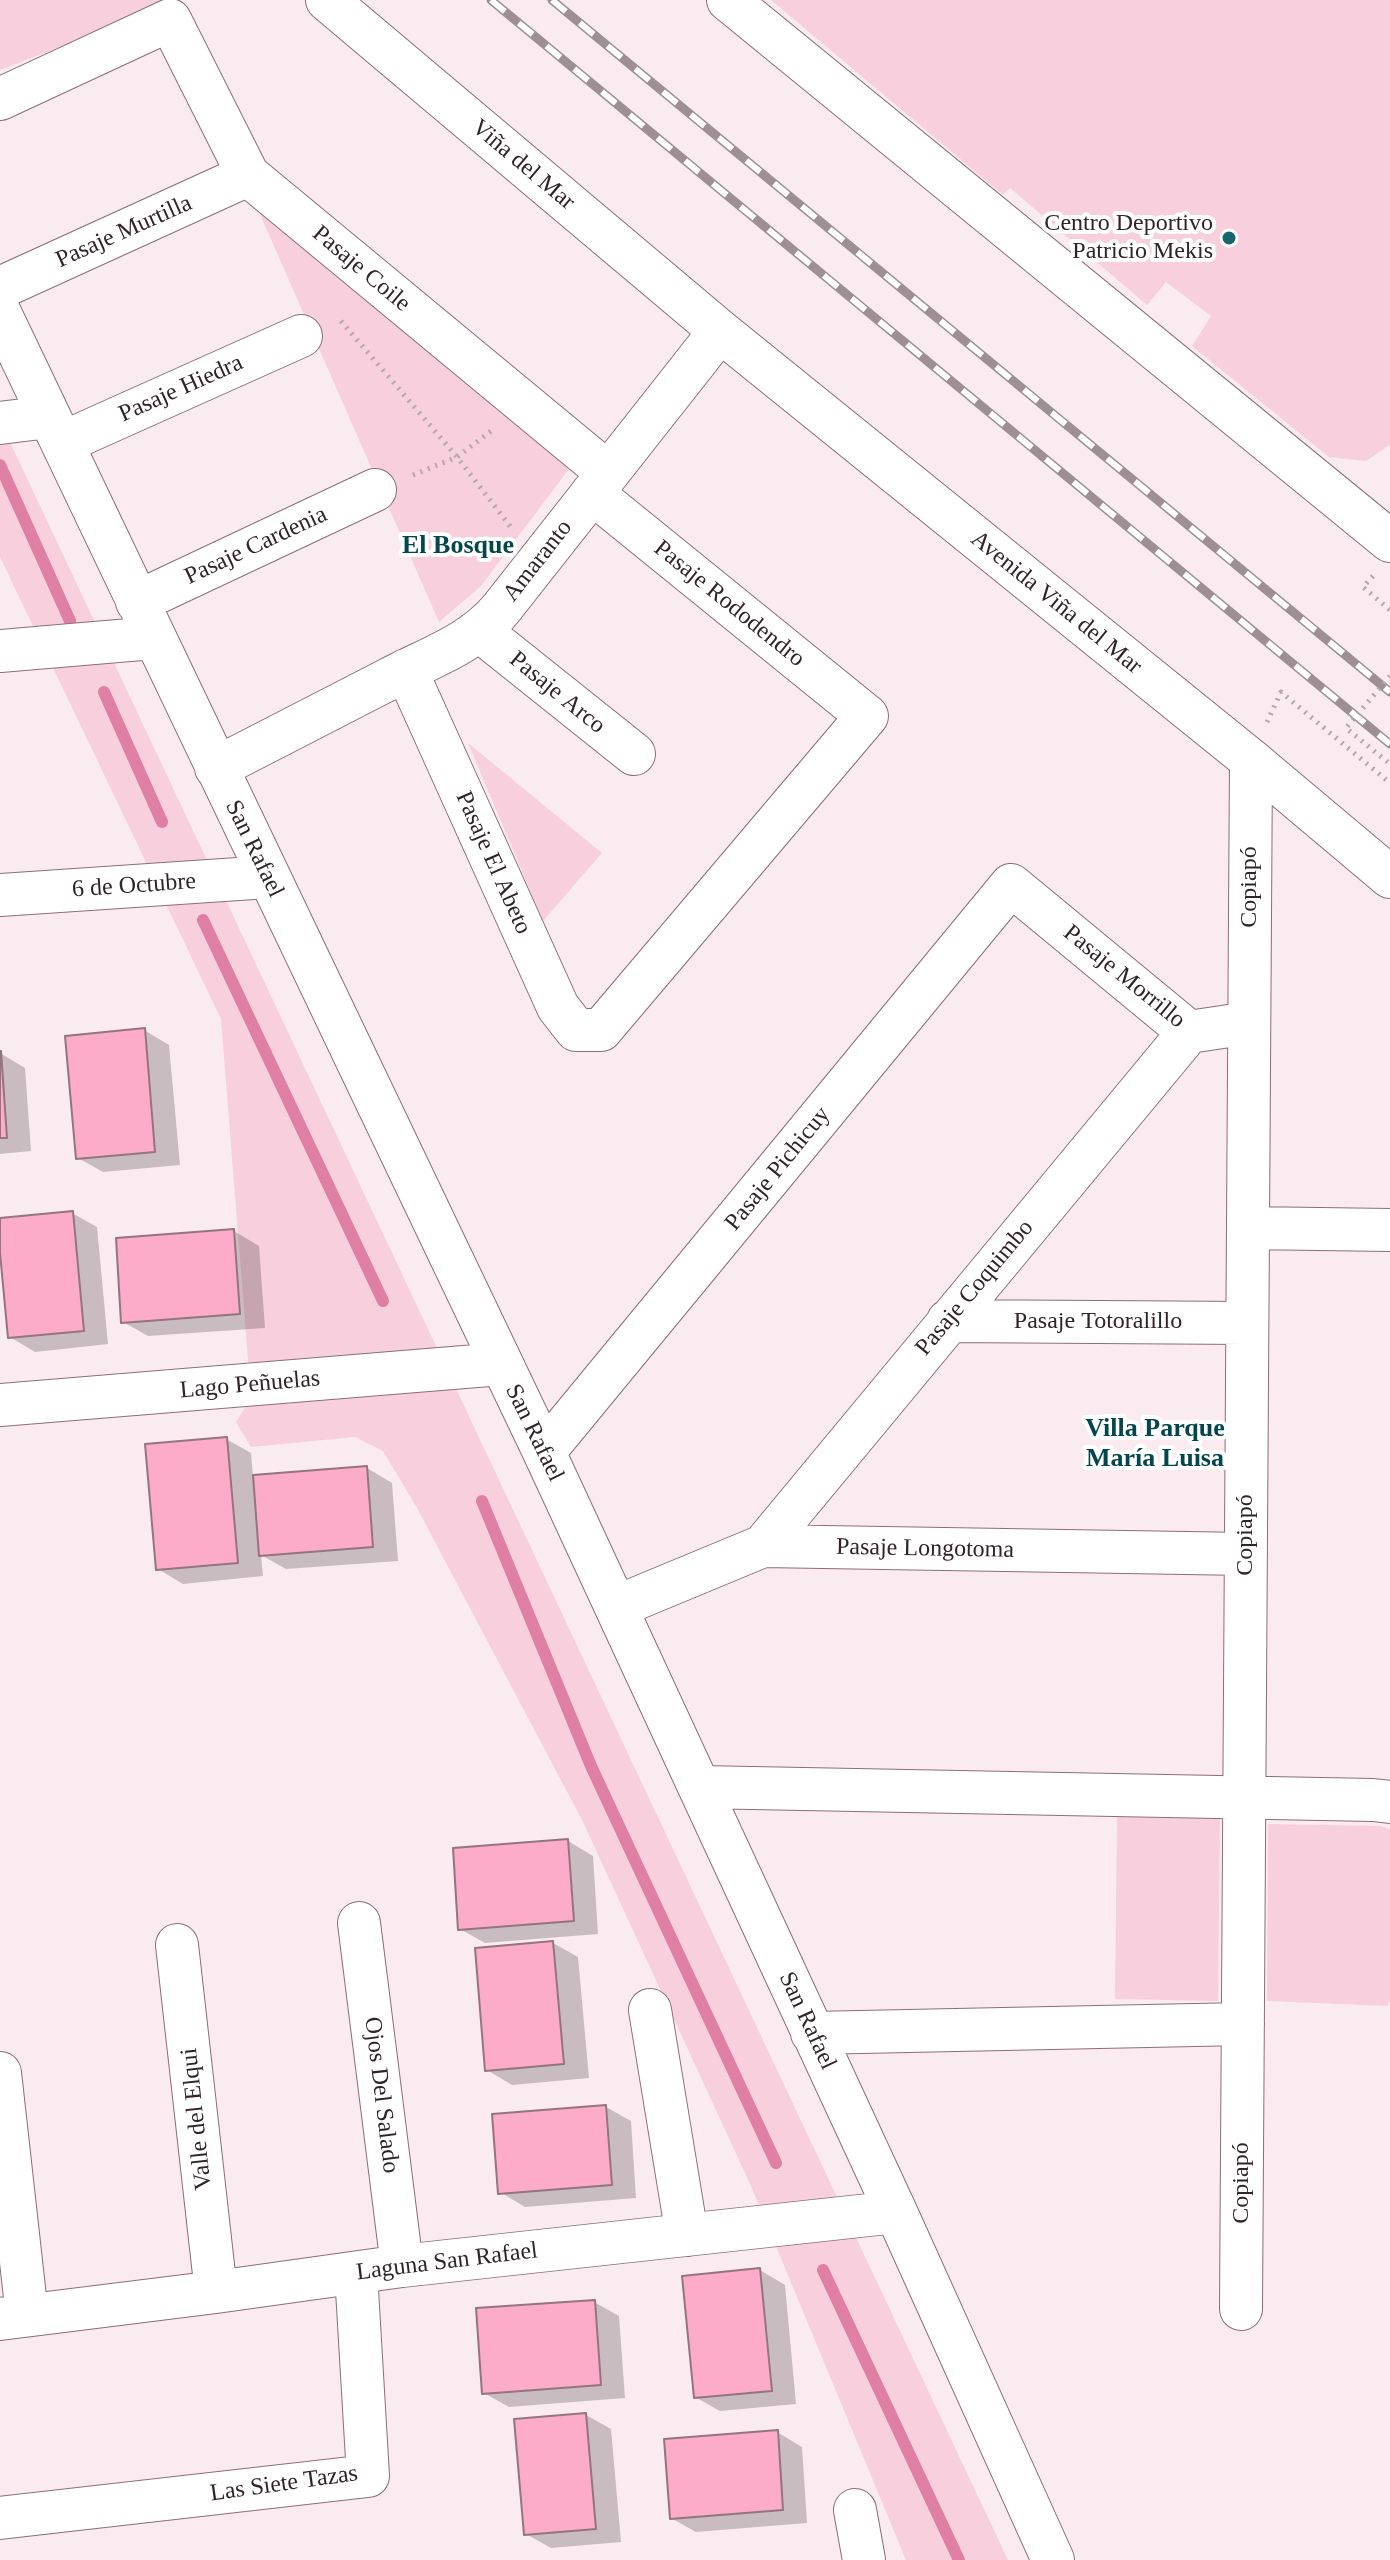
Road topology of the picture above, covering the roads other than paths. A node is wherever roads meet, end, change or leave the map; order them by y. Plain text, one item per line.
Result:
1 (327, 0) edge
2 (728, 0) edge
3 (0, 99) edge
4 (248, 175) junction
5 (0, 288) edge
6 (0, 313) edge
7 (720, 331) junction
8 (301, 336) road end
9 (0, 423) edge
10 (55, 430) junction
11 (600, 483) junction
12 (375, 490) road end
13 (1383, 523) edge
14 (145, 620) junction
15 (480, 631) junction
16 (0, 651) edge
17 (406, 670) junction
18 (634, 754) dead end
19 (1251, 760) junction
20 (216, 768) junction
21 (268, 877) junction
22 (1390, 877) edge
23 (1011, 885) joint
24 (0, 895) edge
25 (1249, 1023) junction
26 (601, 1030) joint
27 (1189, 1032) junction
28 (1248, 1228) junction
29 (1390, 1230) edge
30 (948, 1321) junction
31 (1247, 1323) junction
32 (501, 1364) junction
33 (0, 1405) edge
34 (544, 1452) junction
35 (763, 1546) junction
36 (1246, 1554) junction
37 (616, 1607) junction
38 (700, 1787) junction
39 (1384, 1794) edge
40 (1244, 1798) junction
41 (359, 1923) dead end
42 (177, 1945) dead end
43 (650, 2010) dead end
44 (1243, 2024) junction
45 (812, 2033) junction
46 (0, 2073) edge
47 (896, 2212) junction
48 (687, 2235) junction
49 (402, 2266) junction
50 (356, 2273) junction
51 (216, 2292) junction
52 (1241, 2309) dead end
53 (14, 2317) edge
54 (855, 2510) dead end
55 (0, 2518) edge
56 (864, 2560) edge
57 (1053, 2560) edge

1 - 7 street, Viña del Mar
2 - 13 street
3 - 4 street, Pasaje Coile
4 - 5 street, Pasaje Murtilla
4 - 11 street, Pasaje Coile
6 - 10 street, San Rafael
7 - 11 street, Amaranto
7 - 19 street, Avenida Viña del Mar
8 - 10 street, Pasaje Hiedra
9 - 10 street, Pasaje Hiedra
10 - 14 street, San Rafael
11 - 15 street, Amaranto
11 - 26 street, Pasaje Rododendro
12 - 14 street, Pasaje Cardenia
14 - 16 street
14 - 20 street, San Rafael
15 - 17 street, Amaranto
15 - 18 street, Pasaje Arco
17 - 20 street, Amaranto
17 - 26 street, Pasaje El Abeto
19 - 22 street, Avenida Viña del Mar
19 - 25 street, Copiapó
20 - 21 street, San Rafael
21 - 24 street, 6 de Octubre
21 - 32 street, San Rafael
23 - 27 street, Pasaje Morrillo
23 - 34 street, Pasaje Pichicuy
25 - 27 street, Pasaje Morrillo
25 - 28 street, Copiapó
27 - 30 street, Pasaje Coquimbo
28 - 29 street
28 - 31 street, Copiapó
30 - 31 street, Pasaje Totoralillo
30 - 35 street, Pasaje Coquimbo
31 - 36 street, Copiapó
32 - 33 street, Lago Peñuelas
32 - 34 street, San Rafael
34 - 37 street, San Rafael
35 - 36 street, Pasaje Longotoma
35 - 37 street, Pasaje Longotoma
36 - 40 street, Copiapó
37 - 38 street, San Rafael
38 - 40 street
38 - 45 street, San Rafael
39 - 40 street
40 - 44 street, Copiapó
41 - 49 street, Ojos Del Salado
42 - 51 street, Valle del Elqui
43 - 48 street
44 - 45 street
44 - 52 street, Copiapó
45 - 47 street, San Rafael
46 - 53 street
47 - 48 street, Laguna San Rafael
47 - 57 street, San Rafael
48 - 49 street, Laguna San Rafael
49 - 50 street, Laguna San Rafael
50 - 51 street, Laguna San Rafael
50 - 55 street, Las Siete Tazas
51 - 53 street, Laguna San Rafael
54 - 56 street

